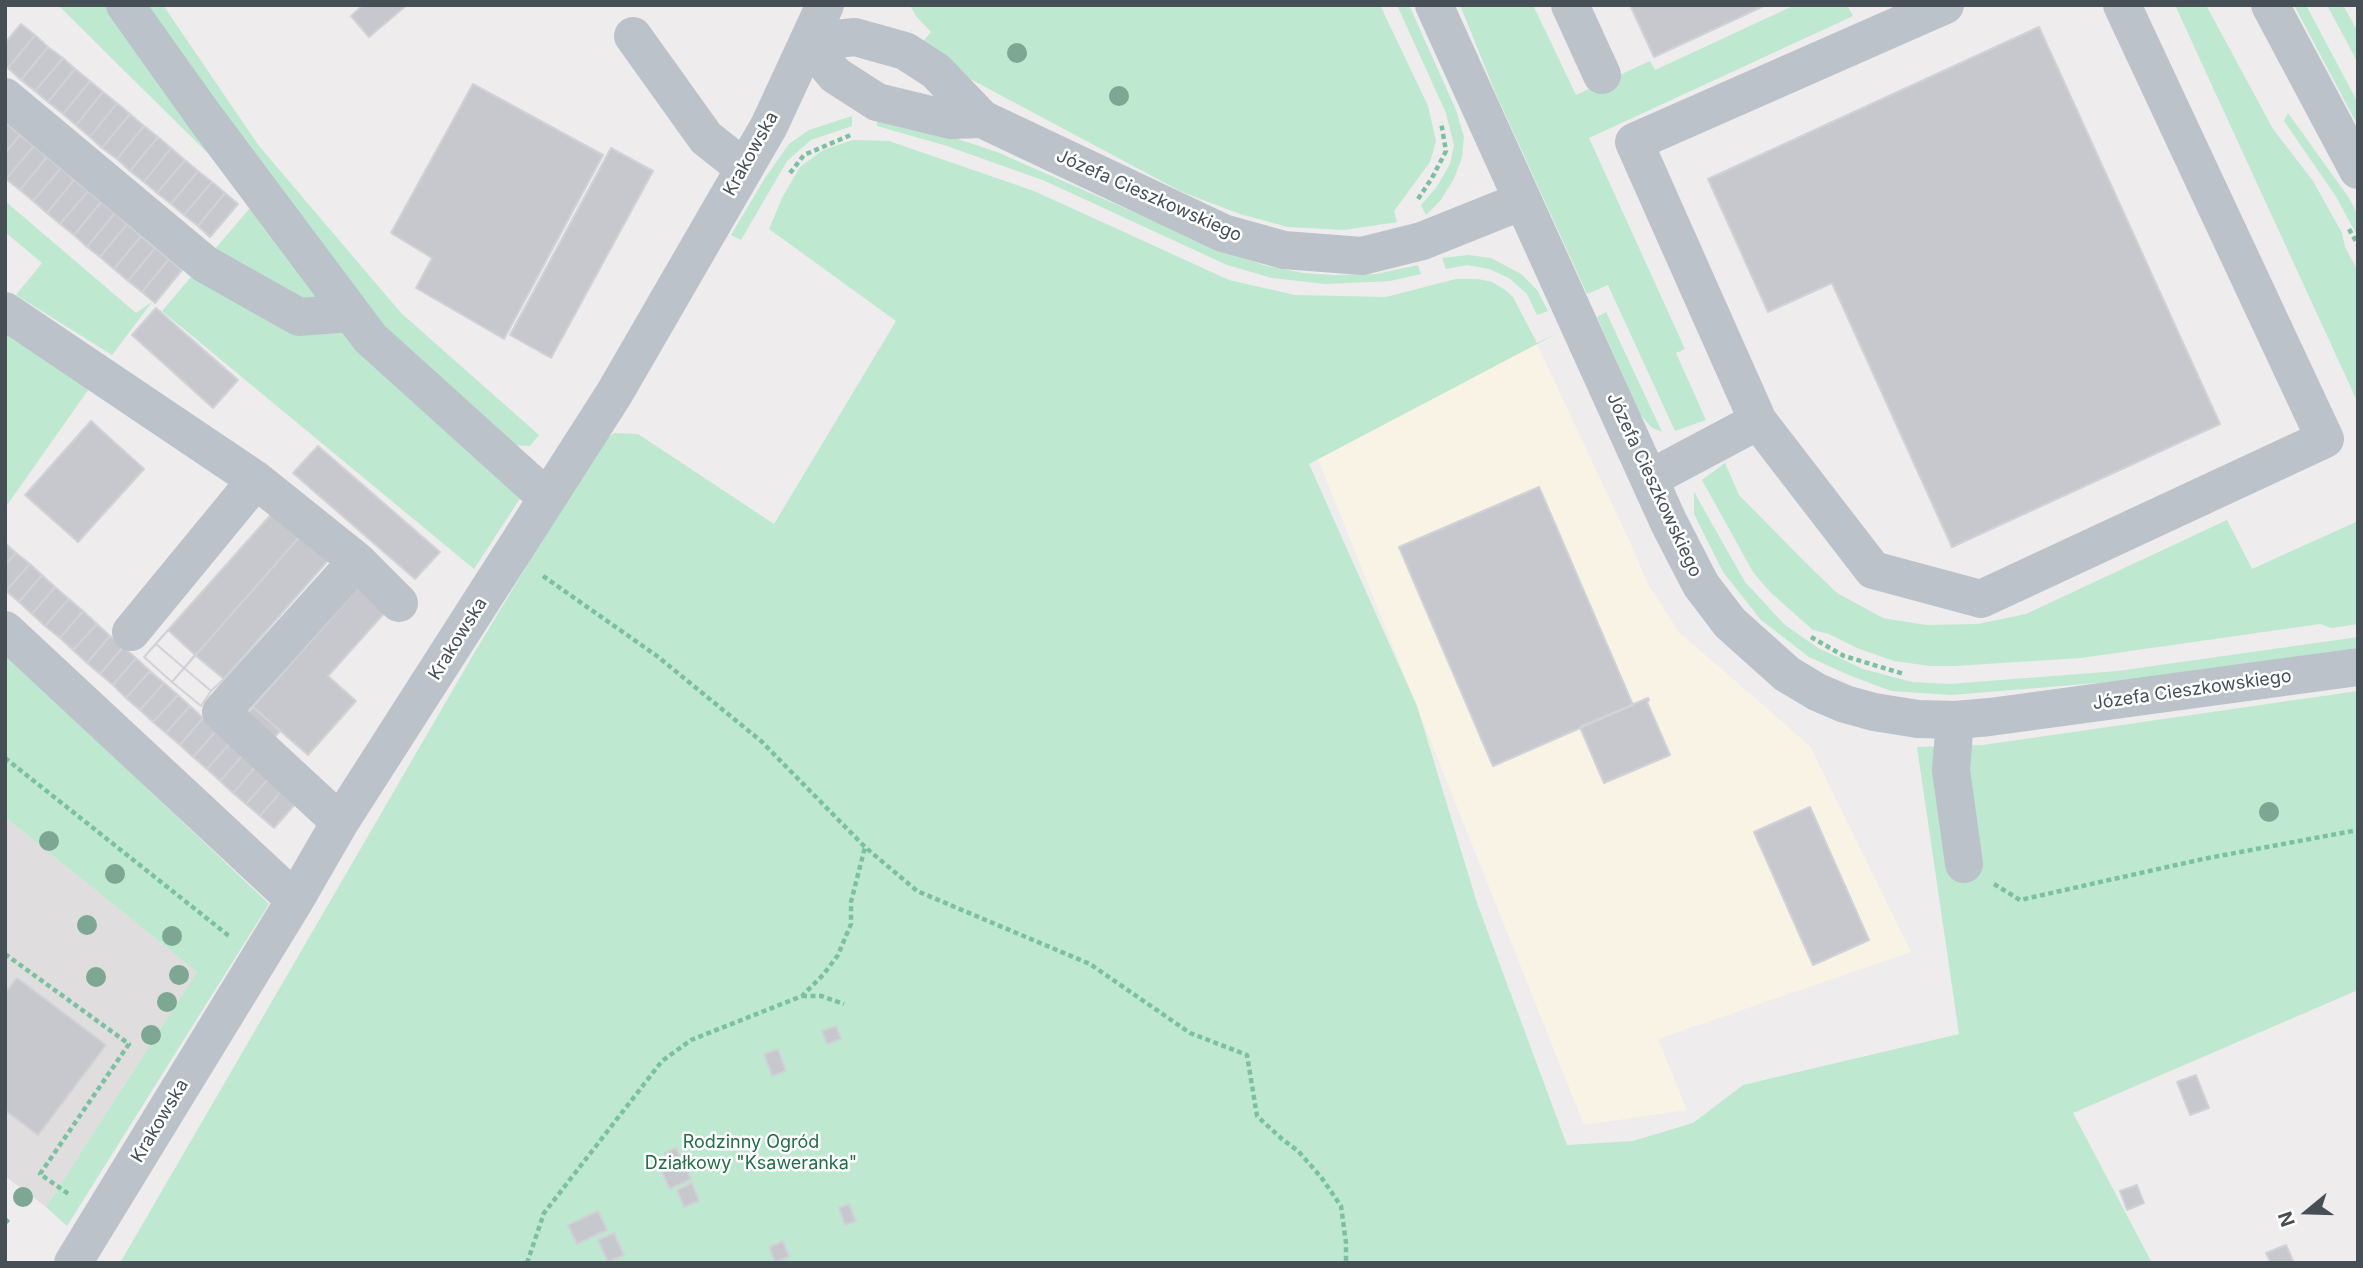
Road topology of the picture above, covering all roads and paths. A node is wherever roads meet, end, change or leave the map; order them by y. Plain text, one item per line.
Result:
1 (125, 5) edge
2 (825, 5) edge
3 (1434, 5) edge
4 (1570, 5) edge
5 (1945, 5) edge
6 (2122, 5) edge
7 (2270, 5) edge
8 (634, 36) dead end
9 (808, 42) junction
10 (1602, 75) dead end
11 (5, 97) edge
12 (1440, 116) dead end
13 (982, 119) junction
14 (744, 168) junction
15 (2358, 170) edge
16 (1522, 201) junction
17 (1410, 209) dead end
18 (2349, 229) dead end
19 (2358, 245) edge
20 (5, 311) edge
21 (351, 313) junction
22 (1758, 421) junction
23 (1649, 479) junction
24 (256, 480) junction
25 (546, 497) junction
26 (357, 561) junction
27 (537, 571) dead end
28 (399, 603) dead end
29 (5, 630) edge
30 (131, 632) dead end
31 (1811, 637) dead end
32 (2358, 667) edge
33 (1909, 675) dead end
34 (1955, 720) junction
35 (5, 758) edge
36 (340, 822) junction
37 (2358, 830) edge
38 (865, 847) junction
39 (1964, 864) joint
40 (295, 900) junction
41 (5, 954) edge
42 (258, 960) junction
43 (802, 996) junction
44 (844, 1004) dead end
45 (65, 1205) dead end
46 (73, 1263) edge
47 (527, 1263) edge
48 (1346, 1263) edge

1 - 21 street
2 - 9 street, Krakowska
3 - 16 street, Józefa Cieszkowskiego
4 - 10 street
5 - 22 street
6 - 22 street
7 - 15 street
8 - 14 street
9 - 13 street, Józefa Cieszkowskiego
9 - 13 street, Józefa Cieszkowskiego
9 - 14 street, Krakowska
11 - 21 street
12 - 17 path
13 - 16 street, Józefa Cieszkowskiego
14 - 25 street, Krakowska
16 - 23 street, Józefa Cieszkowskiego
18 - 19 path
20 - 24 street
21 - 25 street
22 - 23 street
23 - 34 street, Józefa Cieszkowskiego
24 - 26 street
24 - 30 street
25 - 36 street, Krakowska
26 - 28 street
26 - 36 street
27 - 38 path
29 - 40 street
31 - 33 path
32 - 34 street, Józefa Cieszkowskiego
34 - 39 street
35 - 42 path
36 - 40 street, Krakowska
37 - 39 path
38 - 43 path
38 - 48 path
40 - 42 street, Krakowska
41 - 45 path
42 - 46 street, Krakowska
43 - 44 path
43 - 47 path

